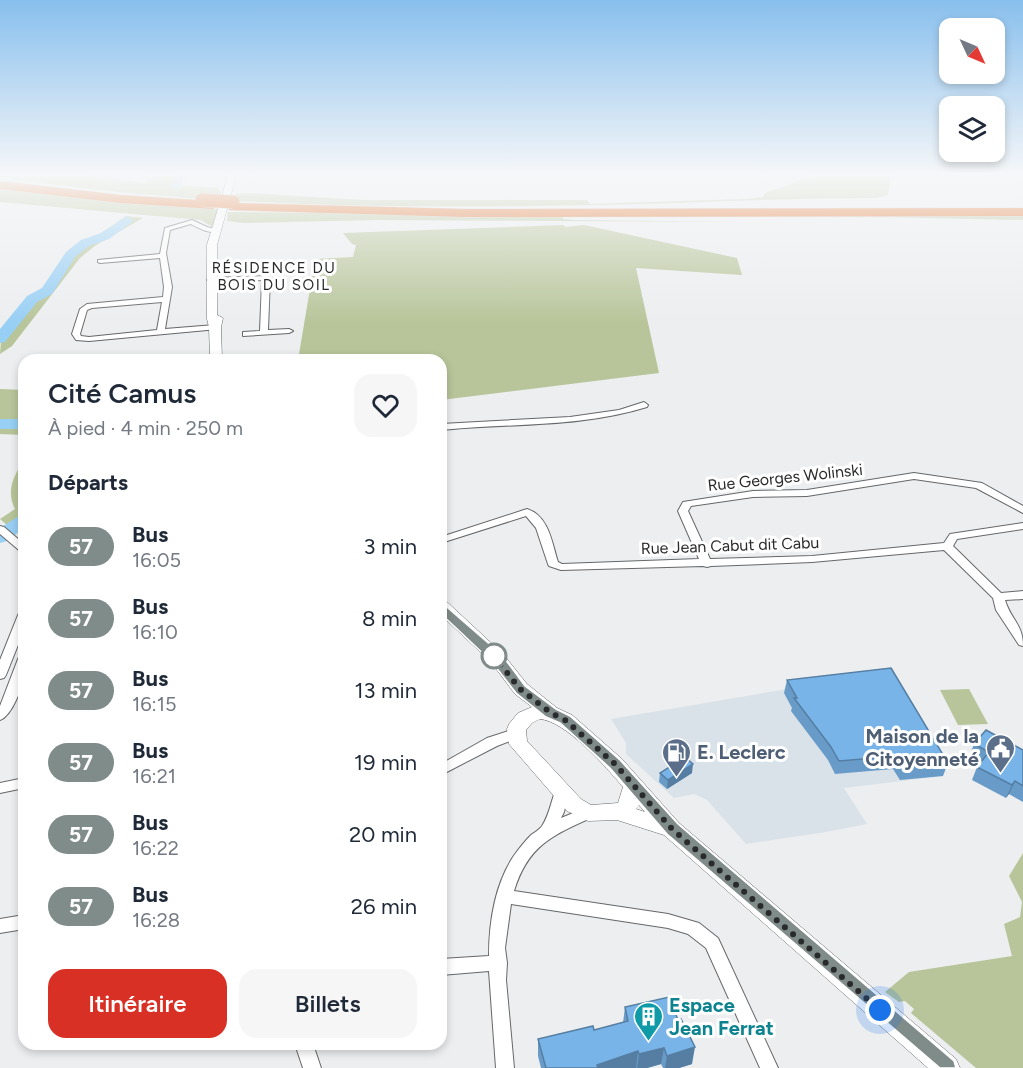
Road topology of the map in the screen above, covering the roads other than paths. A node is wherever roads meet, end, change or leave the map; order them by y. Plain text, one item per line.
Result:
1 (185, 223) edge
2 (196, 223) edge
3 (217, 223) edge
4 (212, 233) junction
5 (164, 256) junction
6 (100, 261) dead end
7 (215, 279) junction
8 (165, 299) junction
9 (215, 327) junction
10 (161, 331) junction
11 (289, 332) dead end
12 (264, 333) junction
13 (246, 334) dead end
14 (216, 354) edge
15 (644, 405) dead end
16 (447, 426) edge
17 (1023, 510) edge
18 (1023, 526) edge
19 (3, 532) edge
20 (447, 538) edge
21 (18, 544) edge
22 (947, 546) junction
23 (707, 564) junction
24 (1023, 596) edge
25 (998, 597) junction
26 (447, 612) edge
27 (18, 630) edge
28 (1023, 642) edge
29 (0, 675) edge
30 (18, 675) edge
31 (520, 689) junction
32 (551, 713) junction
33 (0, 715) edge
34 (517, 728) junction
35 (447, 767) edge
36 (18, 784) edge
37 (633, 787) junction
38 (0, 788) edge
39 (562, 791) junction
40 (617, 812) junction
41 (588, 813) junction
42 (672, 829) junction
43 (545, 833) junction
44 (504, 896) junction
45 (18, 923) edge
46 (0, 926) edge
47 (499, 963) junction
48 (447, 967) edge
49 (306, 1050) edge
50 (312, 1068) edge
51 (505, 1068) edge
52 (770, 1068) edge
53 (947, 1068) edge

1 - 5 street
2 - 4 street
3 - 4 main road
4 - 7 main road
5 - 6 street
5 - 8 street
7 - 9 main road
7 - 12 street
8 - 10 street
8 - 10 street
9 - 10 street
9 - 14 main road
11 - 12 street
12 - 13 street
15 - 16 street
17 - 23 street, Rue Georges Wolinski
18 - 22 street
19 - 21 street
20 - 23 street, Rue Jean Cabut dit Cabu
22 - 23 street, Rue Jean Cabut dit Cabu
22 - 25 street
24 - 25 street
25 - 28 street
26 - 31 main road
27 - 29 street
30 - 33 street
31 - 32 main road
31 - 34 main road
32 - 34 main road
32 - 37 main road
34 - 35 street
34 - 39 main road
36 - 38 street
37 - 40 main road
37 - 42 main road
39 - 41 main road
39 - 43 street
40 - 41 main road
40 - 42 main road
41 - 43 street
42 - 53 main road
43 - 44 street
44 - 47 street
44 - 52 street
45 - 46 street
47 - 48 street
47 - 51 street
49 - 50 street

